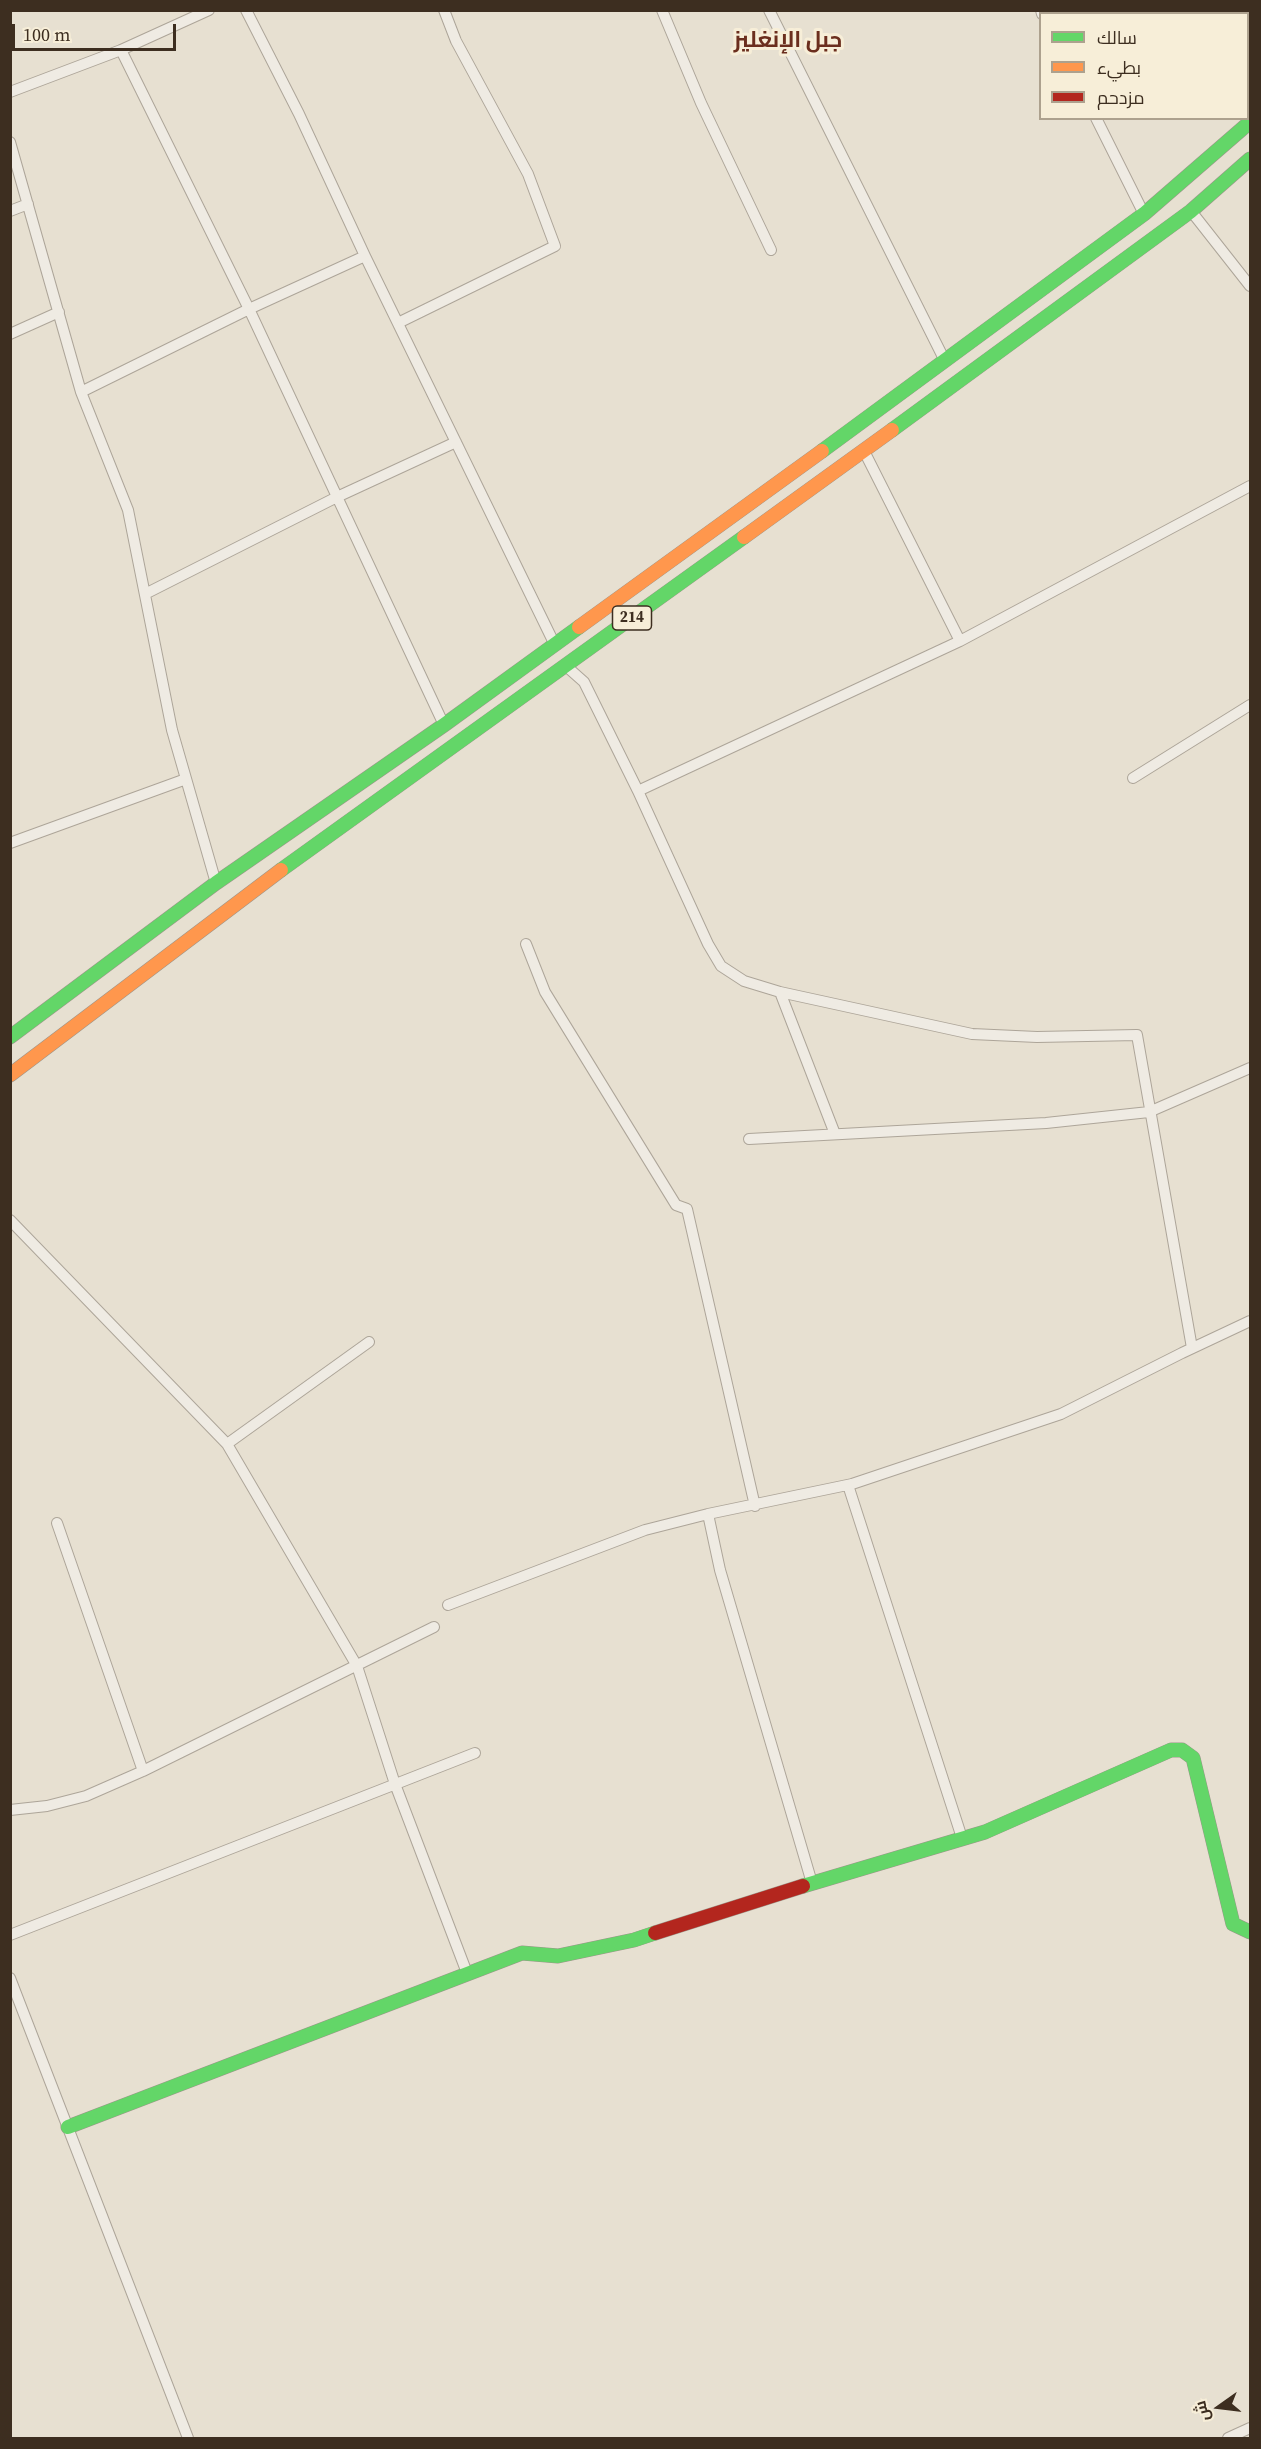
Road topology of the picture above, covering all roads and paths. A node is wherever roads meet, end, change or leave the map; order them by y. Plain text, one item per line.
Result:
1 (209, 10) edge
2 (246, 10) edge
3 (444, 10) edge
4 (662, 10) edge
5 (769, 10) edge
6 (121, 50) junction
7 (10, 92) edge
8 (1097, 120) edge
9 (1251, 122) edge
10 (10, 142) edge
11 (1251, 159) edge
12 (28, 204) junction
13 (10, 211) edge
14 (1191, 211) junction
15 (1144, 214) junction
16 (771, 250) dead end
17 (365, 256) junction
18 (1251, 286) edge
19 (249, 309) junction
20 (59, 312) junction
21 (398, 323) junction
22 (10, 334) edge
23 (945, 361) junction
24 (81, 392) junction
25 (456, 442) junction
26 (864, 451) junction
27 (1248, 490) edge
28 (337, 497) junction
29 (145, 594) junction
30 (960, 641) junction
31 (555, 645) junction
32 (566, 666) junction
33 (1251, 705) edge
34 (444, 725) junction
35 (186, 778) junction
36 (1133, 778) dead end
37 (638, 791) junction
38 (10, 843) edge
39 (216, 883) junction
40 (526, 944) dead end
41 (780, 992) junction
42 (10, 1037) edge
43 (1251, 1068) edge
44 (10, 1075) edge
45 (1149, 1112) junction
46 (835, 1134) junction
47 (749, 1139) dead end
48 (10, 1220) edge
49 (1251, 1322) edge
50 (369, 1342) dead end
51 (1192, 1348) junction
52 (227, 1444) junction
53 (848, 1485) junction
54 (755, 1506) junction
55 (708, 1514) junction
56 (57, 1523) dead end
57 (448, 1605) dead end
58 (434, 1627) dead end
59 (357, 1666) junction
60 (475, 1753) dead end
61 (143, 1771) junction
62 (395, 1784) junction
63 (10, 1810) edge
64 (962, 1838) junction
65 (812, 1883) junction
66 (1251, 1932) edge
67 (10, 1935) edge
68 (468, 1973) junction
69 (10, 1978) edge
70 (68, 2127) junction
71 (1251, 2428) edge
72 (188, 2439) edge
73 (1228, 2439) edge

1 - 6 street
2 - 17 street
3 - 21 street
4 - 16 street
5 - 23 street
6 - 7 street
6 - 19 street
8 - 15 street
9 - 15 main road, 214
10 - 12 street
11 - 14 main road, 214
12 - 13 street
12 - 20 street
14 - 18 street
14 - 26 main road, 214
15 - 23 main road, 214
17 - 19 street
17 - 21 street
19 - 24 street
19 - 28 street
20 - 22 street
20 - 24 street
21 - 25 street
23 - 31 main road, 214
24 - 29 street
25 - 28 street
25 - 31 street
26 - 30 street
26 - 32 main road, 214
27 - 30 street
28 - 29 street
28 - 34 street
29 - 35 street
30 - 37 street
31 - 34 main road, 214
32 - 37 street
32 - 44 main road, 214
33 - 36 street
34 - 39 main road, 214
35 - 38 street
35 - 39 street
37 - 41 street
39 - 42 main road, 214
40 - 54 street
41 - 45 street
41 - 46 street
43 - 45 street
45 - 46 street
45 - 51 street
46 - 47 street
48 - 52 street
49 - 51 street
50 - 52 street
51 - 53 street
52 - 59 street
53 - 54 street
53 - 64 street
54 - 55 street
55 - 57 street
55 - 65 street
56 - 61 street
58 - 59 street
59 - 61 street
59 - 62 street
60 - 62 street
61 - 63 street
62 - 67 street
62 - 68 street
64 - 65 main road
64 - 66 main road
65 - 68 main road
68 - 70 main road
69 - 70 street
70 - 72 street
71 - 73 street

